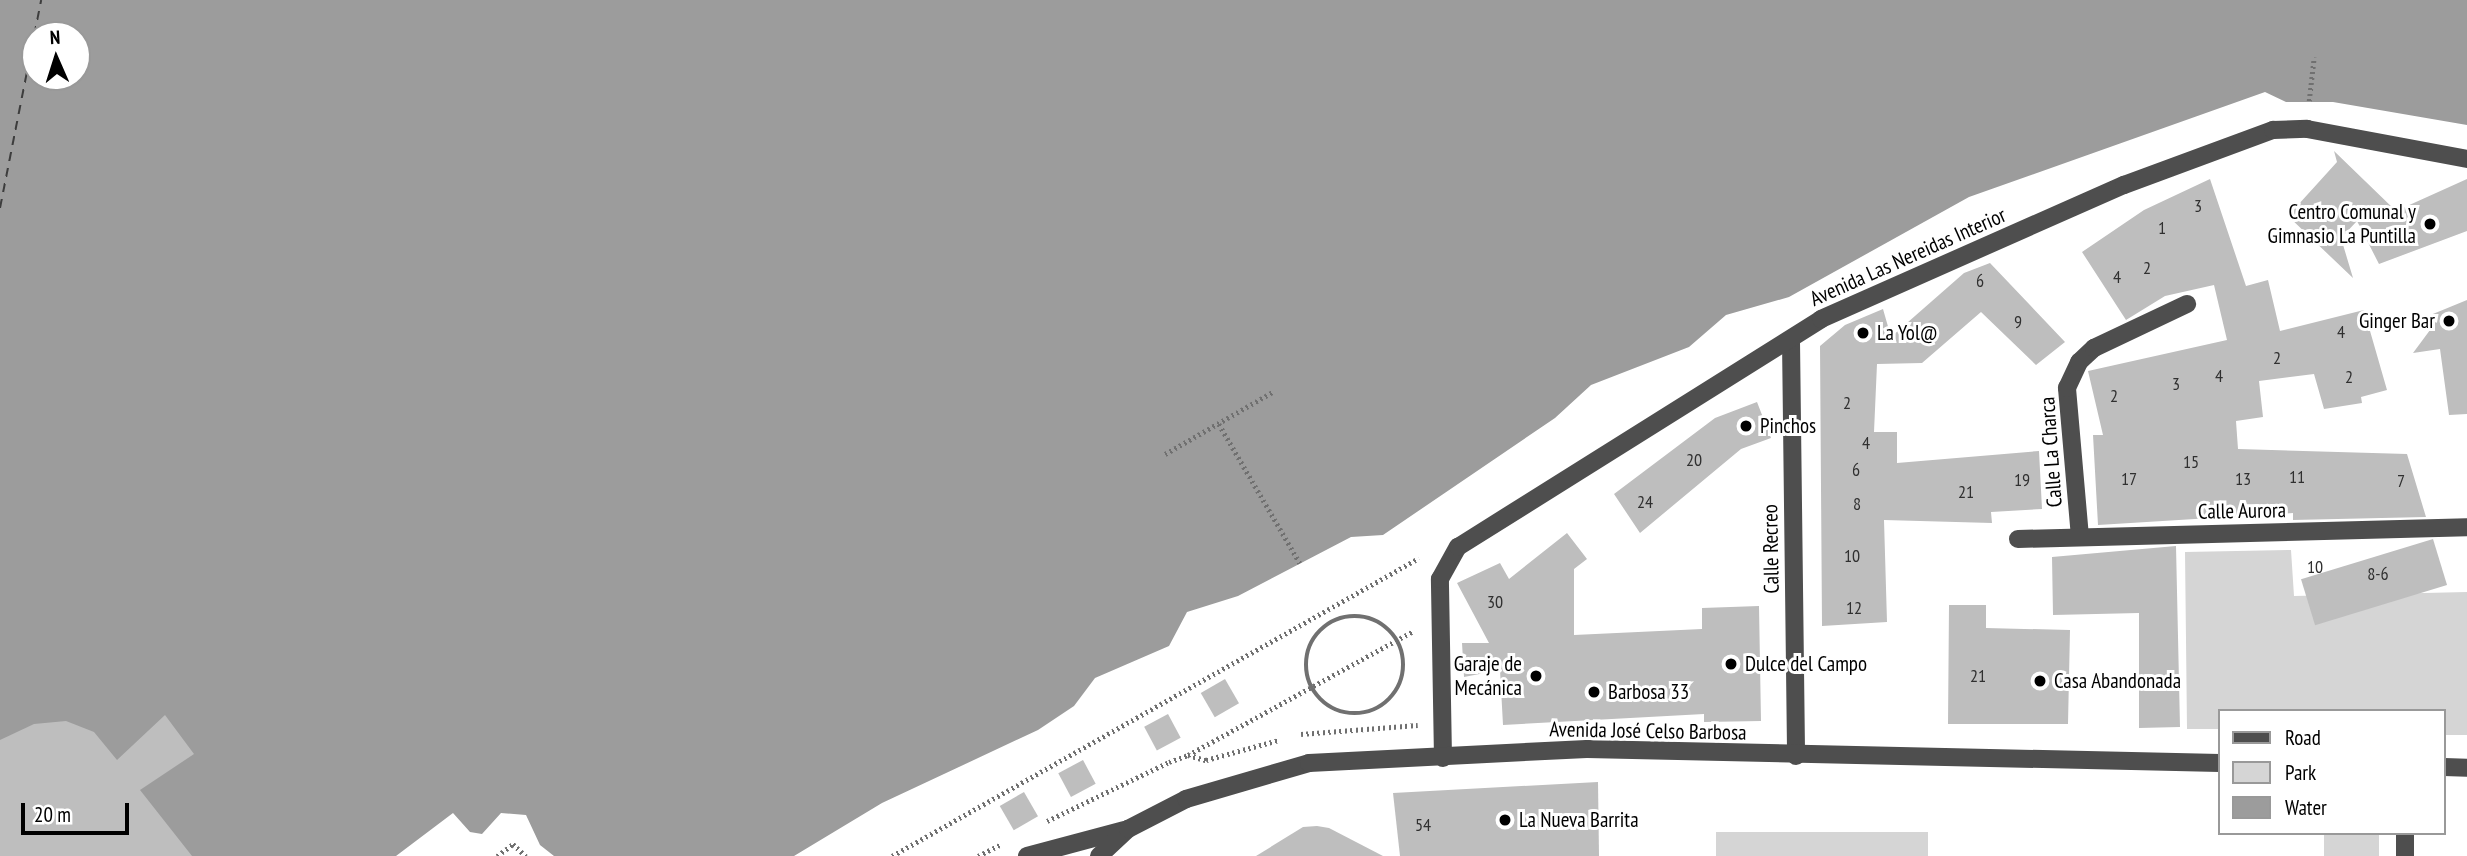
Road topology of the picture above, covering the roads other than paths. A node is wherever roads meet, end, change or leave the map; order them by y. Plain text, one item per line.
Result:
1 (2467, 159) edge
2 (2187, 304) dead end
3 (1791, 341) junction
4 (2467, 527) edge
5 (2080, 537) junction
6 (2018, 539) dead end
7 (1796, 756) junction
8 (1443, 758) junction
9 (2218, 763) edge
10 (2446, 767) edge
11 (2467, 768) edge
12 (1128, 829) junction
13 (2405, 835) edge
14 (1027, 856) edge
15 (1090, 856) edge
16 (1099, 856) edge
17 (2405, 856) edge

1 - 3 street, Avenida Las Nereidas Interior
2 - 5 street, Calle La Charca
3 - 7 street, Calle Recreo
3 - 8 street, Avenida Las Nereidas Interior
4 - 5 street, Calle Aurora
5 - 6 street, Calle Aurora
7 - 8 street, Avenida José Celso Barbosa
7 - 9 street, Avenida José Celso Barbosa
8 - 12 street, Avenida José Celso Barbosa
10 - 11 street
12 - 14 street
12 - 15 street
12 - 16 street, Avenida José Celso Barbosa
13 - 17 street

